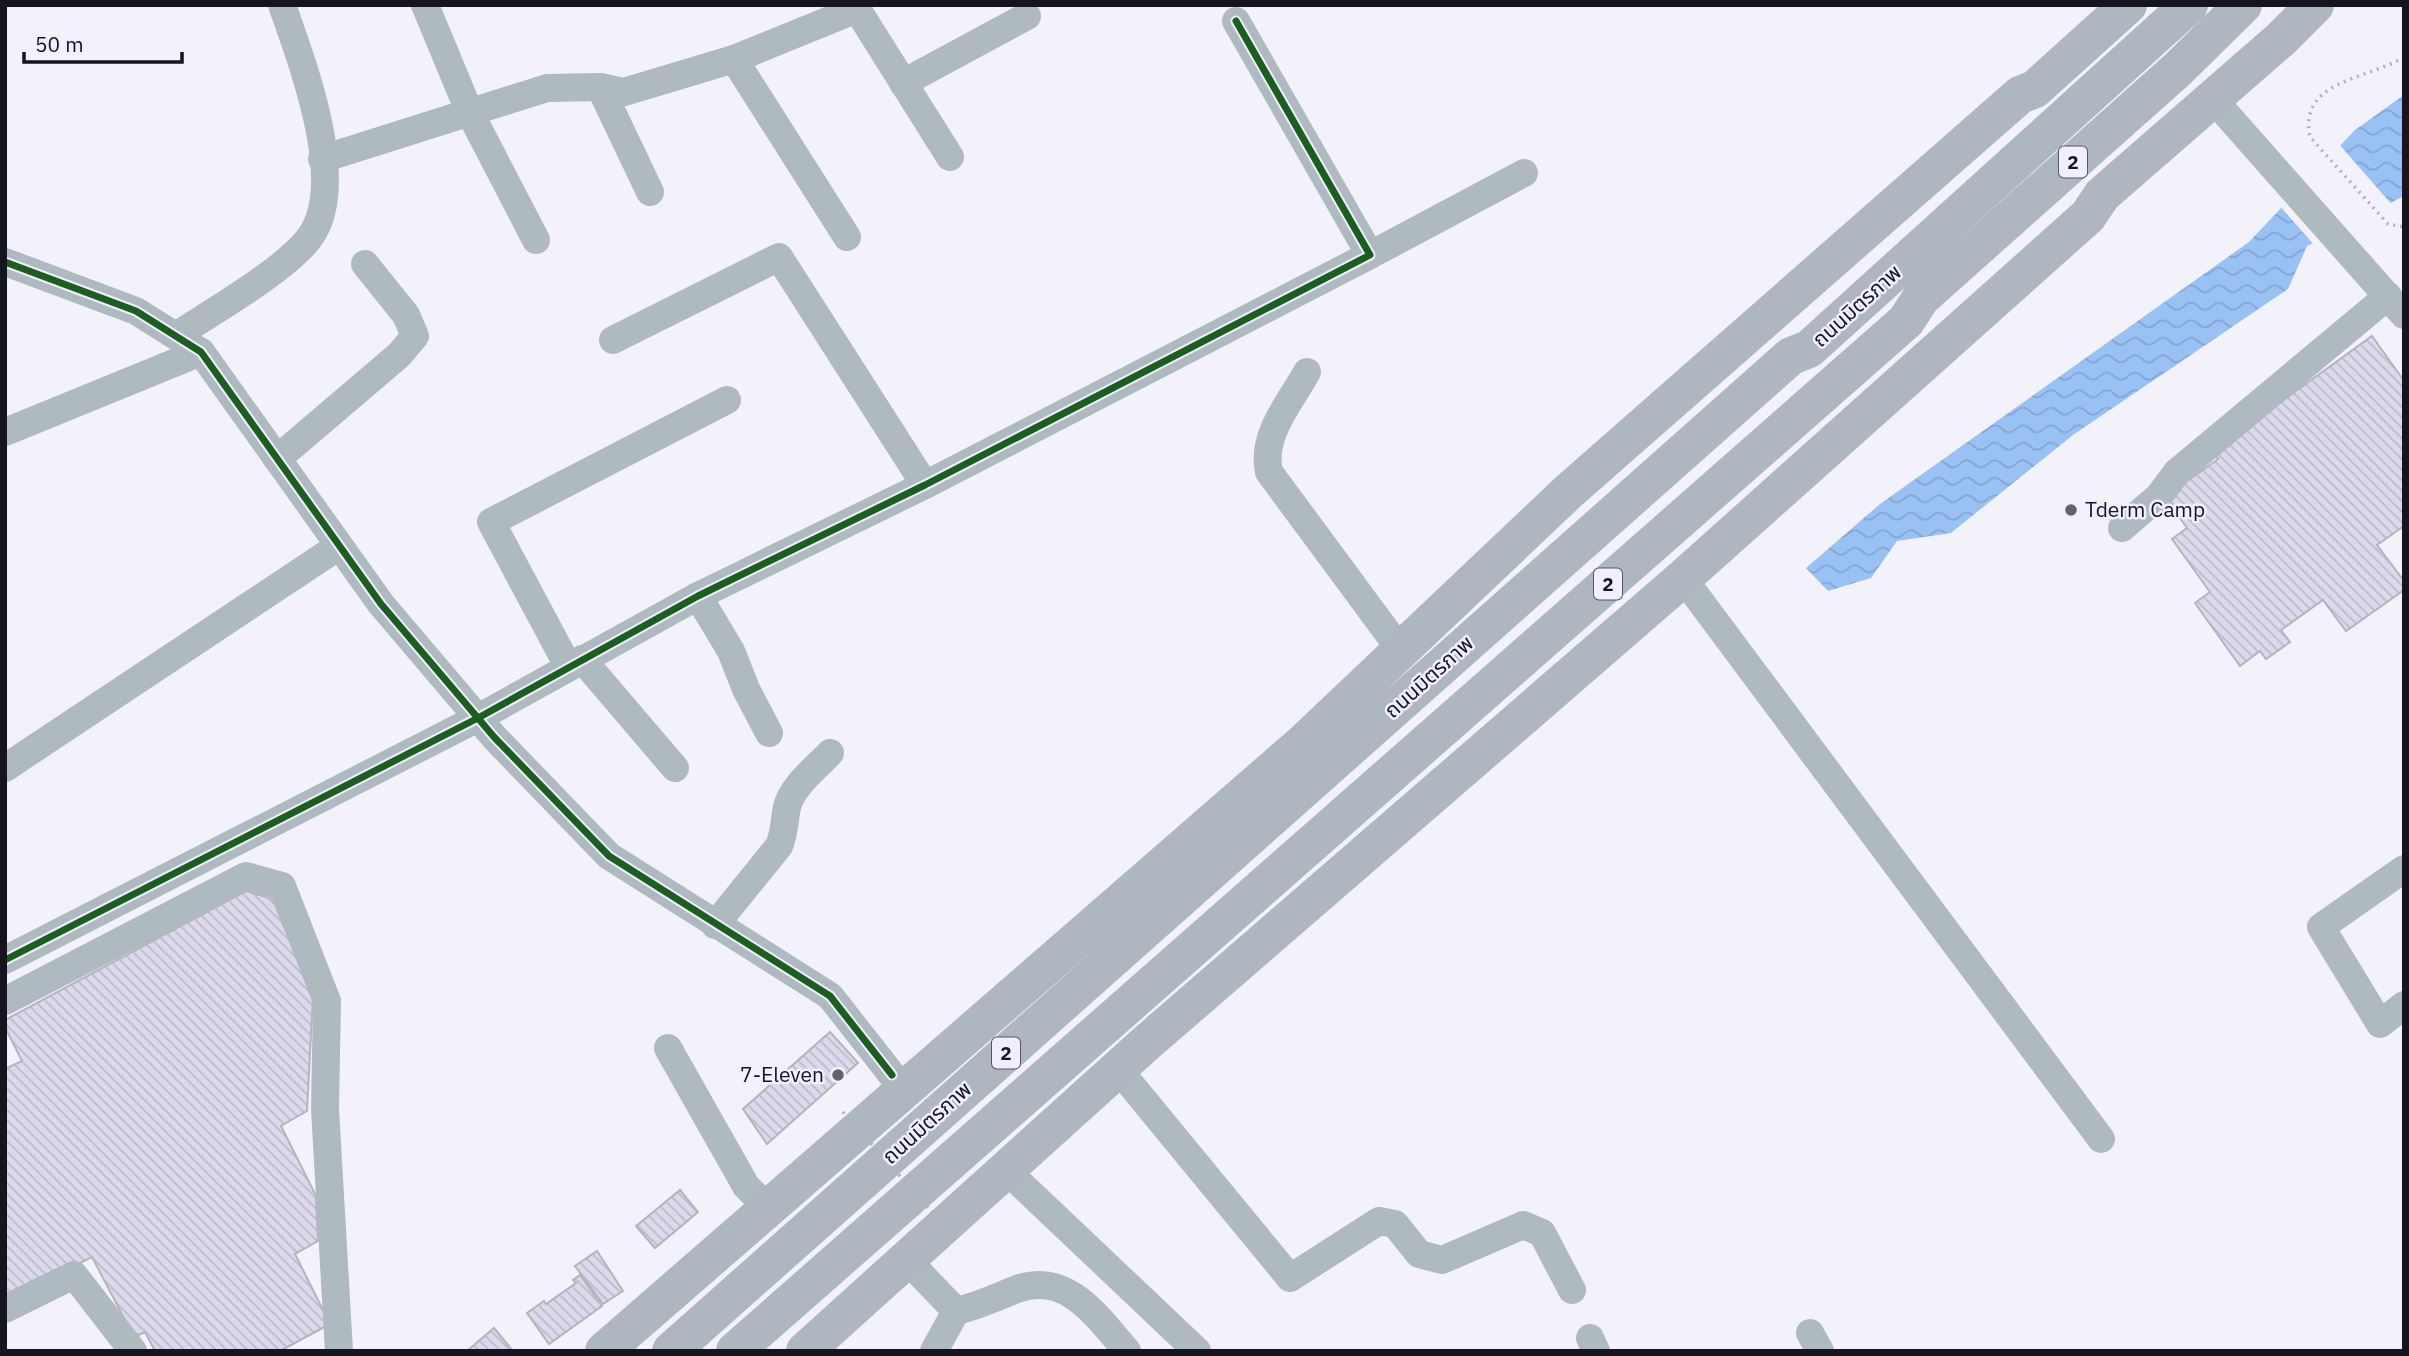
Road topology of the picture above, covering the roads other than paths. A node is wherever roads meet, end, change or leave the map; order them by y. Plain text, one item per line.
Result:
1 (282, 5) edge
2 (425, 5) edge
3 (2128, 5) edge
4 (2189, 5) edge
5 (2243, 5) edge
6 (2315, 5) edge
7 (1027, 16) dead end
8 (1236, 22) dead end
9 (734, 60) junction
10 (903, 83) junction
11 (600, 87) junction
12 (2035, 89) junction
13 (2213, 99) junction
14 (469, 111) junction
15 (950, 157) dead end
16 (323, 159) junction
17 (1524, 173) dead end
18 (650, 192) dead end
19 (2102, 195) junction
20 (847, 237) dead end
21 (536, 240) dead end
22 (1370, 255) junction
23 (5, 262) edge
24 (365, 264) dead end
25 (2396, 305) edge
26 (1906, 321) junction
27 (177, 335) junction
28 (613, 340) dead end
29 (201, 352) junction
30 (1791, 356) junction
31 (1307, 372) dead end
32 (727, 400) dead end
33 (5, 432) edge
34 (277, 459) junction
35 (925, 485) junction
36 (2122, 528) dead end
37 (339, 546) junction
38 (1683, 578) junction
39 (698, 596) junction
40 (1402, 652) junction
41 (575, 662) junction
42 (478, 718) junction
43 (769, 733) dead end
44 (830, 753) dead end
45 (5, 768) edge
46 (676, 768) dead end
47 (1245, 840) junction
48 (2404, 869) edge
49 (1275, 878) junction
50 (715, 925) junction
51 (1079, 936) junction
52 (5, 960) edge
53 (5, 1001) edge
54 (2404, 1005) edge
55 (1170, 1023) junction
56 (668, 1048) dead end
57 (1118, 1069) junction
58 (892, 1075) dead end
59 (2101, 1139) dead end
60 (1005, 1169) junction
61 (766, 1206) junction
62 (907, 1260) junction
63 (1572, 1290) dead end
64 (5, 1310) edge
65 (956, 1311) junction
66 (133, 1351) edge
67 (339, 1351) edge
68 (604, 1351) edge
69 (671, 1351) edge
70 (735, 1351) edge
71 (805, 1351) edge
72 (934, 1351) edge
73 (1126, 1351) edge
74 (1197, 1351) edge

1 - 16 street
2 - 14 street
3 - 12 highway
4 - 30 highway, ถนนมิตรภาพ / 2
5 - 26 highway, ถนนมิตรภาพ / 2
6 - 13 highway
7 - 10 street
8 - 22 street
9 - 10 street
9 - 11 street
9 - 20 street
10 - 15 street
11 - 14 street
11 - 18 street
12 - 30 highway
12 - 40 highway, ถนนมิตรภาพ / 2
13 - 19 highway
13 - 25 street
14 - 16 street
14 - 21 street
16 - 27 street
17 - 22 street
19 - 26 highway
19 - 38 highway
22 - 35 street
23 - 27 street
24 - 34 street
25 - 36 street
26 - 49 highway, ถนนมิตรภาพ / 2
27 - 29 street
28 - 35 street
29 - 33 street
29 - 34 street
30 - 47 highway, ถนนมิตรภาพ / 2
31 - 40 street
32 - 41 street
34 - 37 street
35 - 39 street
37 - 42 street
37 - 45 street
38 - 55 highway
38 - 59 street
39 - 41 street
39 - 43 street
40 - 51 highway, ถนนมิตรภาพ / 2
41 - 42 street
41 - 46 street
42 - 50 street
42 - 52 street
44 - 50 street
47 - 51 highway
47 - 69 highway, ถนนมิตรภาพ / 2
48 - 54 street
49 - 55 highway
49 - 70 highway, ถนนมิตรภาพ / 2
50 - 58 street
51 - 61 highway, ถนนมิตรภาพ / 2
53 - 67 street
55 - 57 highway
56 - 61 street
57 - 60 highway
57 - 63 street
60 - 62 highway
60 - 74 street
61 - 68 highway, ถนนมิตรภาพ / 2
62 - 65 street
62 - 71 highway
64 - 66 street
65 - 72 street
65 - 73 street

